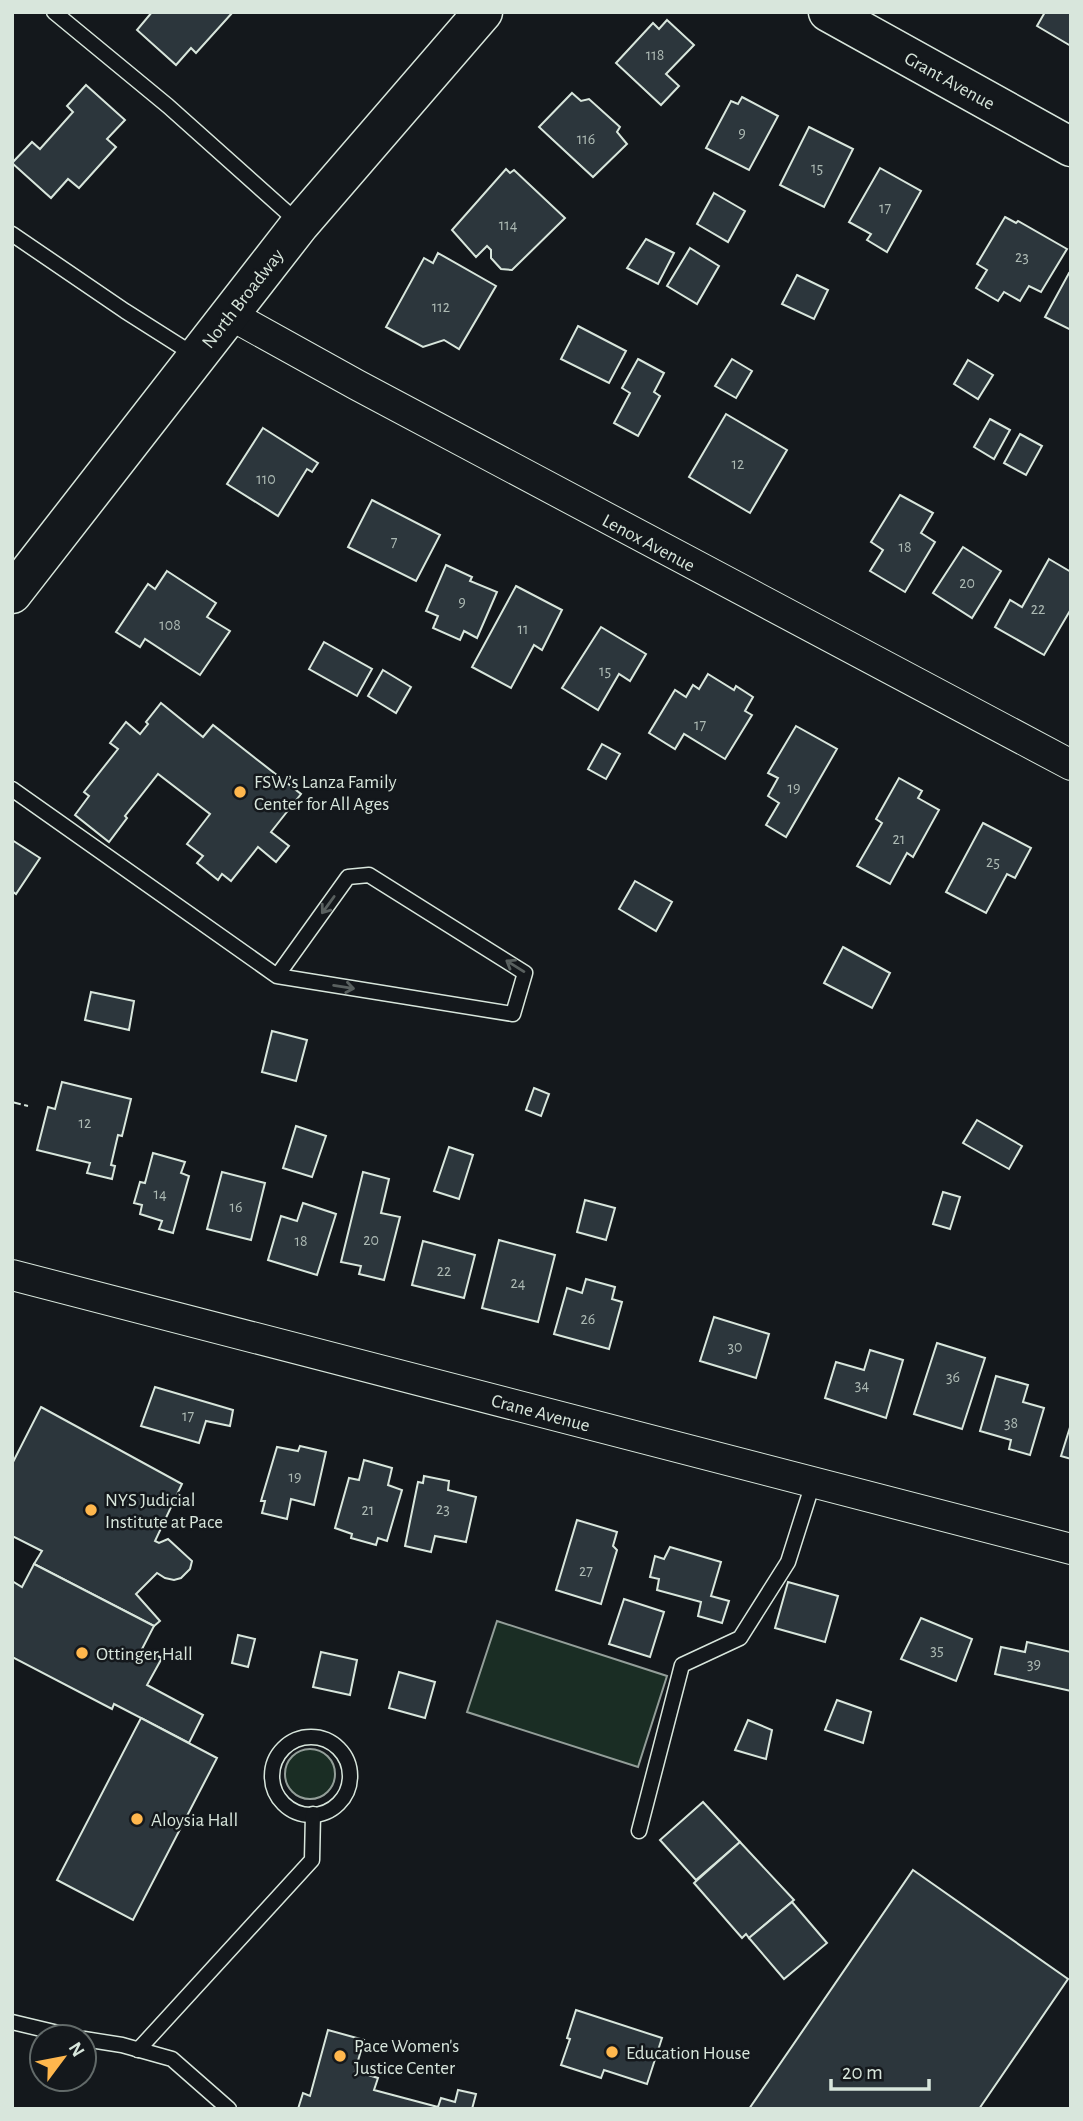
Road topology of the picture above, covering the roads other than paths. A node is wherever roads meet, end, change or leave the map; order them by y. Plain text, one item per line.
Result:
1 (54, 12) edge
2 (828, 12) edge
3 (471, 17) edge
4 (1071, 147) edge
5 (300, 224) junction
6 (12, 234) edge
7 (229, 314) junction
8 (197, 356) junction
9 (12, 594) edge
10 (1071, 765) edge
11 (12, 789) edge
12 (277, 976) junction
13 (12, 1275) edge
14 (813, 1483) junction
15 (1071, 1549) edge
16 (313, 1814) junction
17 (639, 1831) dead end
18 (98, 2042) edge
19 (138, 2050) junction
20 (229, 2109) edge

1 - 5 lane
2 - 4 main road, Grant Avenue
3 - 5 main road, North Broadway
5 - 7 main road, North Broadway
6 - 8 lane
7 - 8 main road, North Broadway
7 - 10 street, Lenox Avenue
8 - 9 main road, North Broadway
11 - 12 lane
12 -> 12 lane
13 - 14 street, Crane Avenue
14 - 15 street, Crane Avenue
14 - 17 lane
16 - 16 lane
16 - 19 lane
18 - 19 lane
19 - 20 lane

